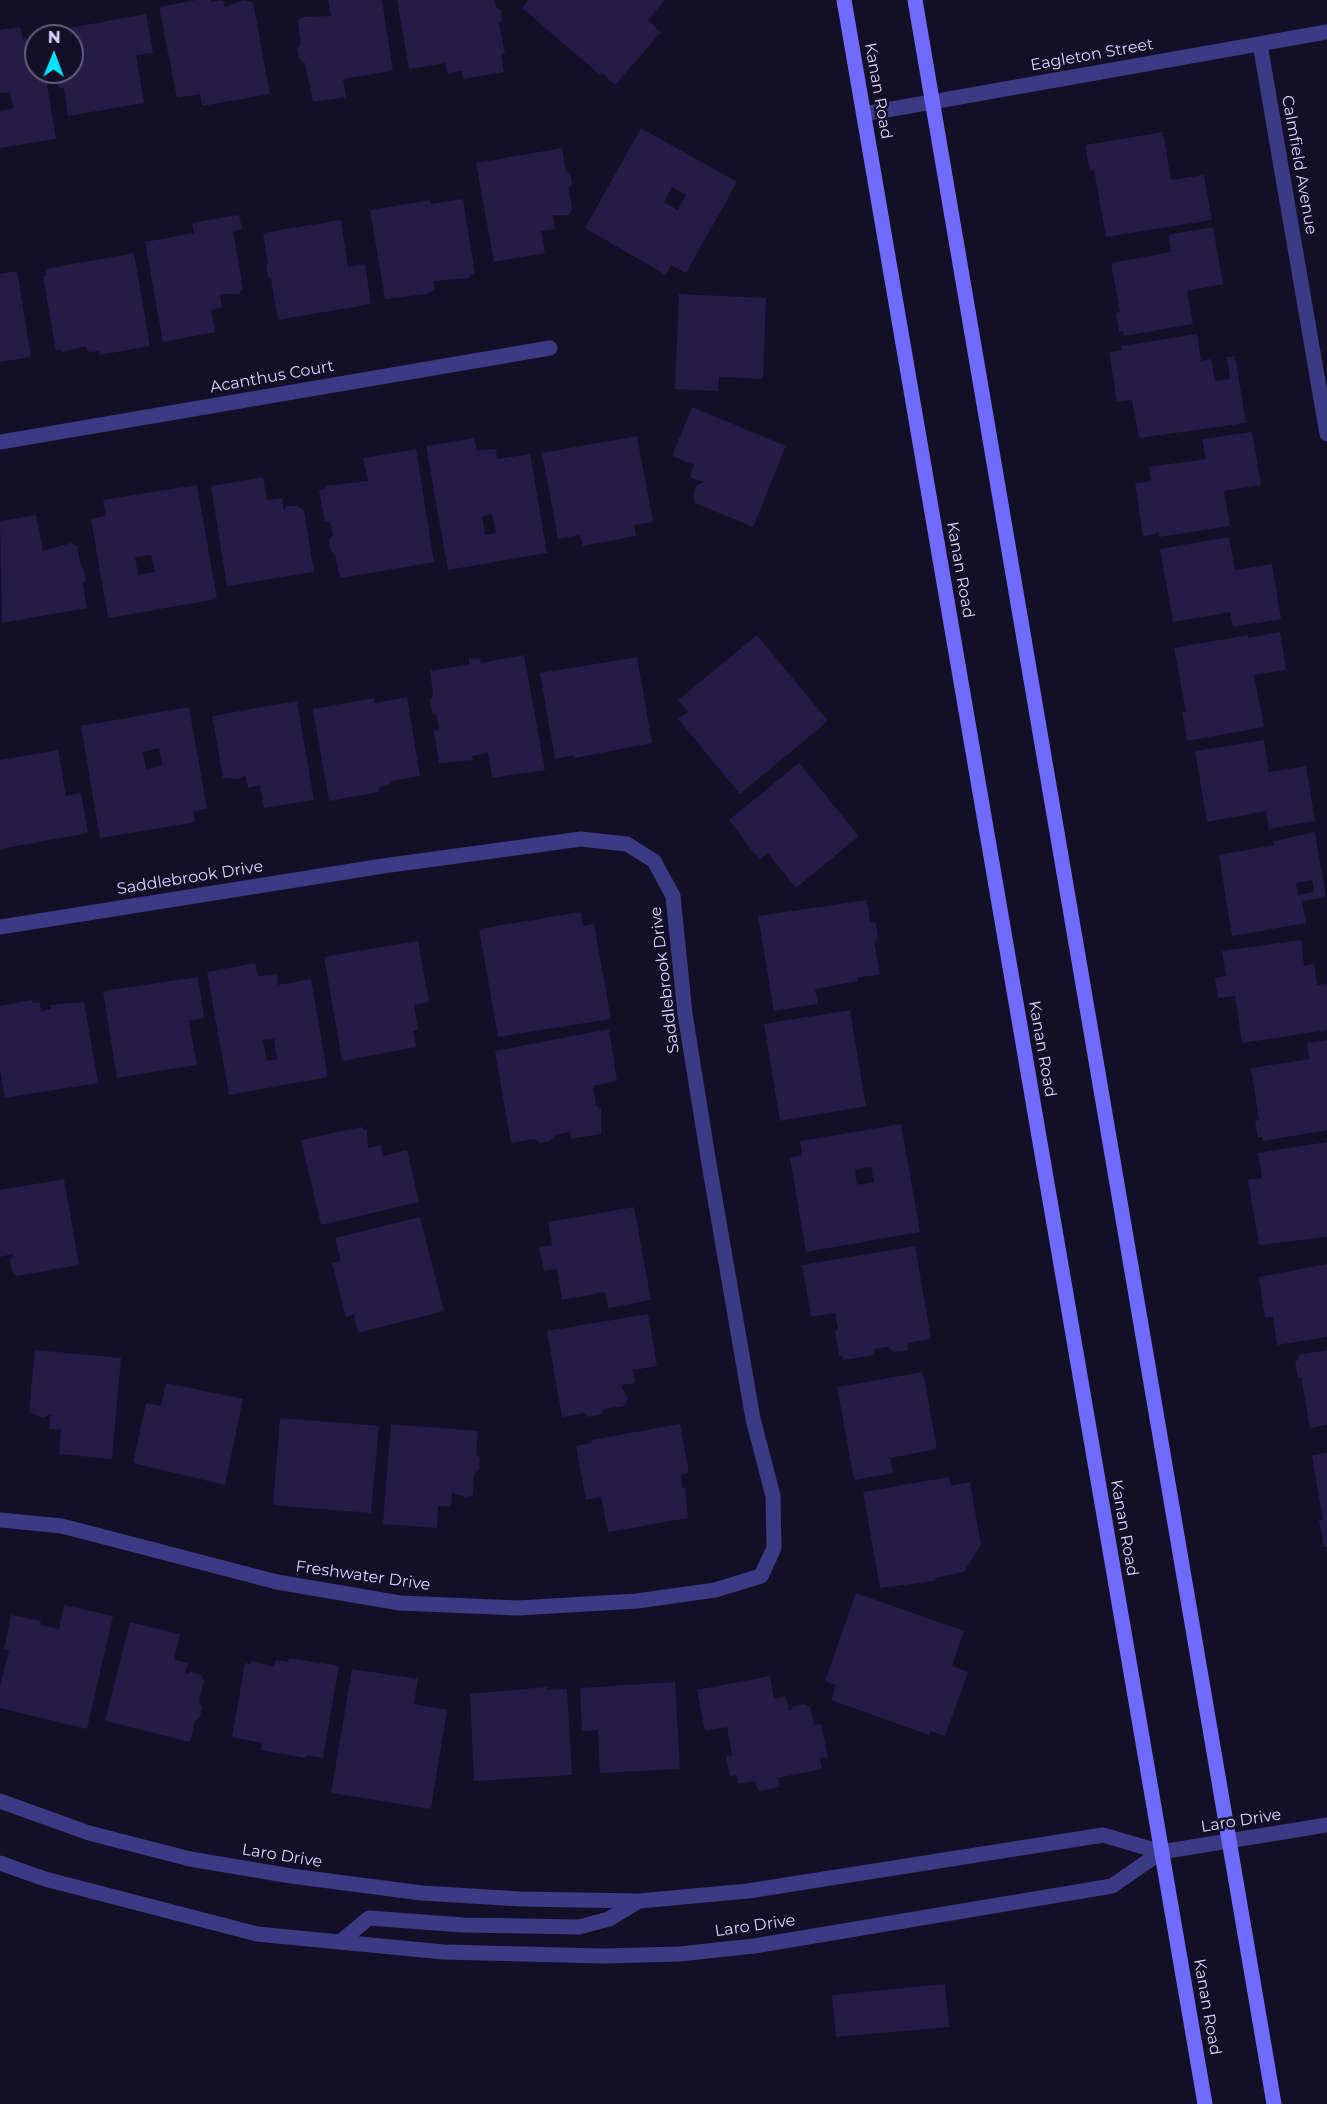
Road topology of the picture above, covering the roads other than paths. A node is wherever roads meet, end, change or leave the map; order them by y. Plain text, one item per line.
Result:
1 (844, 0) edge
2 (915, 0) edge
3 (1327, 32) edge
4 (1260, 44) junction
5 (932, 101) junction
6 (864, 114) junction
7 (550, 348) dead end
8 (1327, 434) edge
9 (0, 442) edge
10 (0, 927) edge
11 (0, 1520) edge
12 (761, 1576) joint
13 (0, 1801) edge
14 (1327, 1825) edge
15 (1230, 1841) junction
16 (1161, 1852) junction
17 (0, 1863) edge
18 (639, 1901) junction
19 (340, 1942) junction
20 (1205, 2104) edge
21 (1274, 2104) edge

1 - 6 main road, Kanan Road
2 - 5 main road
3 - 4 street, Eagleton Street
4 - 5 street, Eagleton Street
4 - 8 street, Calmfield Avenue
5 - 6 street, Eagleton Street
5 - 15 main road
6 - 16 main road, Kanan Road
7 - 9 street, Acanthus Court
10 - 12 street, Saddlebrook Drive
11 - 12 street, Freshwater Drive
13 - 18 street, Laro Drive
14 - 15 street, Laro Drive
15 - 16 street, Laro Drive
15 - 21 main road
16 - 18 street, Laro Drive
16 - 19 street, Laro Drive
16 - 20 main road, Kanan Road
17 - 19 street, Laro Drive
18 - 19 street, Laro Drive

